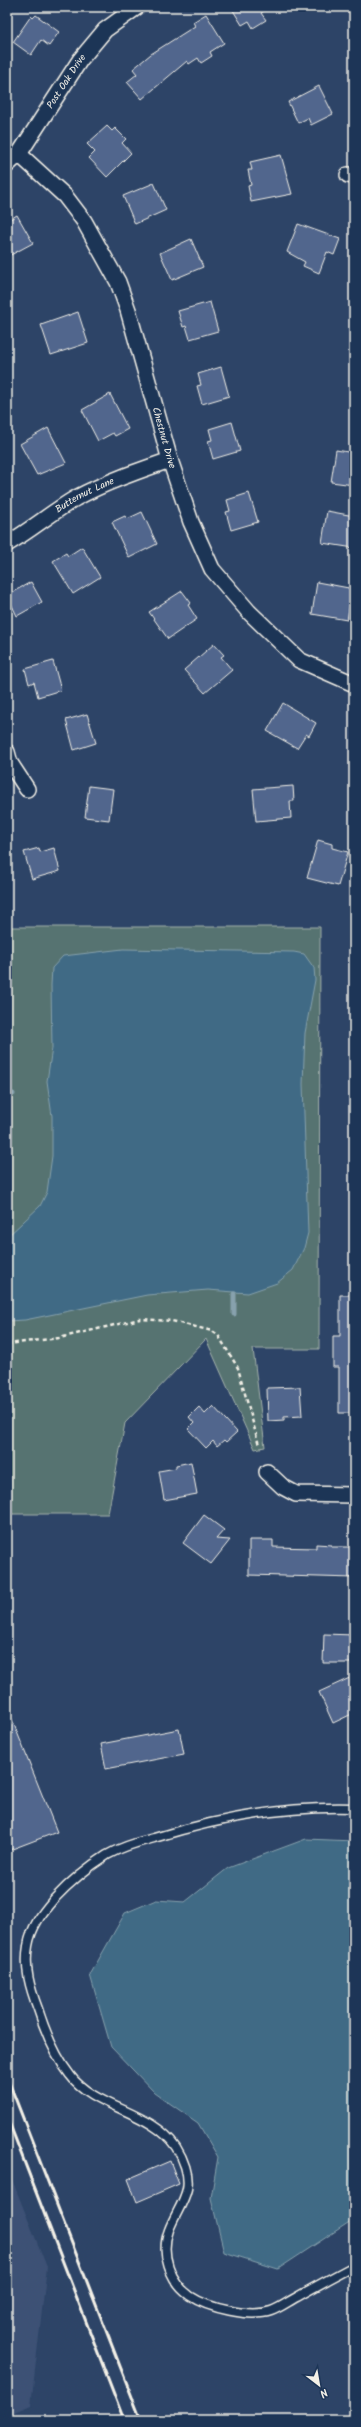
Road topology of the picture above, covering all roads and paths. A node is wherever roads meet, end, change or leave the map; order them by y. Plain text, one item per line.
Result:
1 (137, 7) edge
2 (19, 154) junction
3 (7, 165) edge
4 (170, 460) junction
5 (7, 544) edge
6 (354, 684) edge
7 (7, 752) edge
8 (27, 789) dead end
9 (7, 1344) edge
10 (259, 1445) dead end
11 (267, 1472) dead end
12 (354, 1495) edge
13 (354, 1808) edge
14 (354, 2266) edge

1 - 2 street, Post Oak Drive
2 - 3 street, Post Oak Drive
2 - 4 street, Chestnut Drive
4 - 5 street, Butternut Lane
4 - 6 street, Chestnut Drive
7 - 8 street
9 - 10 path
11 - 12 street
13 - 14 lane

